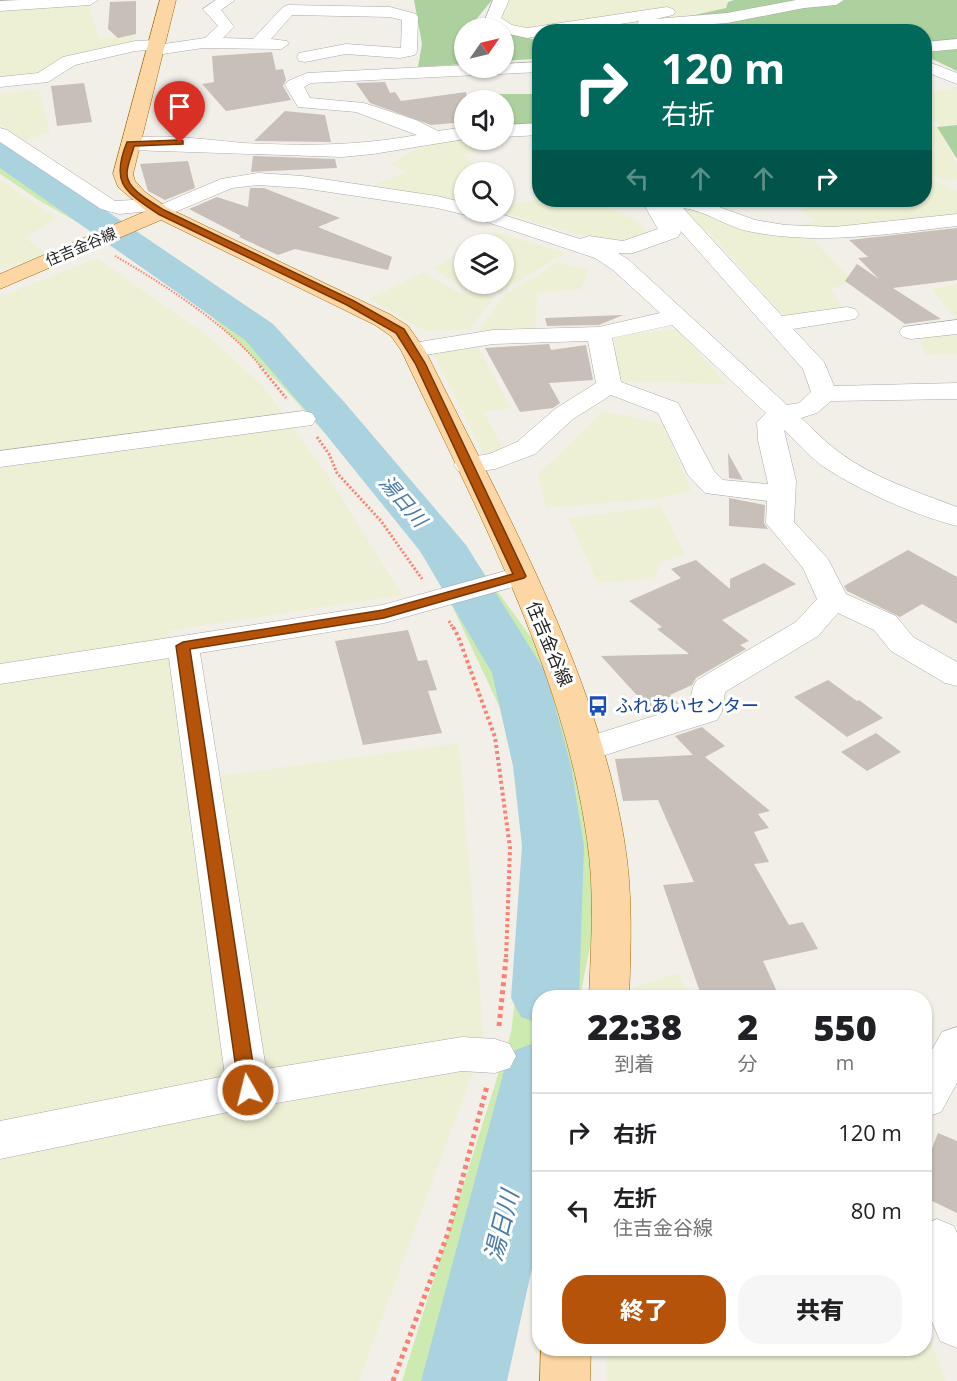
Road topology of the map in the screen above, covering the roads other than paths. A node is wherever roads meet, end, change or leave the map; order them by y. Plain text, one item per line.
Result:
1 (90, 0) edge
2 (168, 0) edge
3 (227, 0) edge
4 (836, 0) edge
5 (505, 1) edge
6 (292, 5) edge
7 (0, 6) edge
8 (671, 6) edge
9 (575, 24) edge
10 (641, 24) edge
11 (671, 24) edge
12 (532, 32) edge
13 (259, 42) junction
14 (209, 43) junction
15 (957, 44) edge
16 (932, 46) edge
17 (157, 47) junction
18 (305, 57) junction
19 (532, 67) edge
20 (932, 69) edge
21 (307, 78) junction
22 (957, 79) edge
23 (0, 82) edge
24 (409, 124) junction
25 (514, 130) edge
26 (532, 131) edge
27 (0, 134) edge
28 (454, 134) edge
29 (434, 136) junction
30 (130, 144) junction
31 (394, 145) junction
32 (454, 206) edge
33 (654, 207) edge
34 (670, 207) edge
35 (702, 207) edge
36 (155, 208) junction
37 (957, 220) edge
38 (507, 222) edge
39 (572, 242) junction
40 (0, 282) edge
41 (847, 314) dead end
42 (675, 317) junction
43 (777, 324) junction
44 (957, 327) edge
45 (911, 332) dead end
46 (599, 334) junction
47 (413, 350) junction
48 (609, 386) junction
49 (957, 391) edge
50 (824, 394) junction
51 (781, 415) junction
52 (303, 420) road end
53 (0, 459) edge
54 (468, 465) junction
55 (781, 494) junction
56 (957, 517) edge
57 (506, 579) junction
58 (833, 600) junction
59 (183, 646) junction
60 (0, 674) edge
61 (957, 676) edge
62 (586, 749) junction
63 (609, 990) edge
64 (957, 1044) edge
65 (495, 1056) road end
66 (932, 1088) edge
67 (248, 1090) junction
68 (0, 1140) edge
69 (940, 1243) edge
70 (957, 1324) edge
71 (566, 1356) edge
72 (565, 1381) edge

1 - 7 street
2 - 17 main road, 住吉金谷線
3 - 14 street
4 - 11 street
5 - 12 street
6 - 13 street
6 - 18 street
8 - 9 street
8 - 10 street
13 - 14 street
13 - 18 street
14 - 17 street
15 - 16 street
17 - 23 street
17 - 30 main road, 住吉金谷線
18 - 21 street
19 - 21 street
20 - 22 street
21 - 24 street
24 - 29 street
24 - 31 street
25 - 26 street
27 - 36 street
28 - 29 street
29 - 31 street
30 - 31 street
30 - 36 main road, 住吉金谷線
32 - 36 street
33 - 39 street
34 - 43 street
35 - 37 street
36 - 40 main road, 住吉金谷線
36 - 47 main road, 住吉金谷線
38 - 39 street
39 - 42 street
41 - 43 street
42 - 46 street
42 - 51 street
43 - 50 street
44 - 45 street
46 - 47 street
46 - 48 street
47 - 54 main road, 住吉金谷線
48 - 54 street
48 - 55 street
49 - 50 street
50 - 51 street
51 - 55 street
51 - 56 street
52 - 53 street
54 - 57 main road, 住吉金谷線
55 - 58 street
57 - 59 street
57 - 62 main road, 住吉金谷線
58 - 61 street
58 - 62 street
59 - 60 street
59 - 67 street
62 - 63 main road, 住吉金谷線
64 - 66 street
65 - 67 street
67 - 68 street
69 - 70 street
71 - 72 main road

